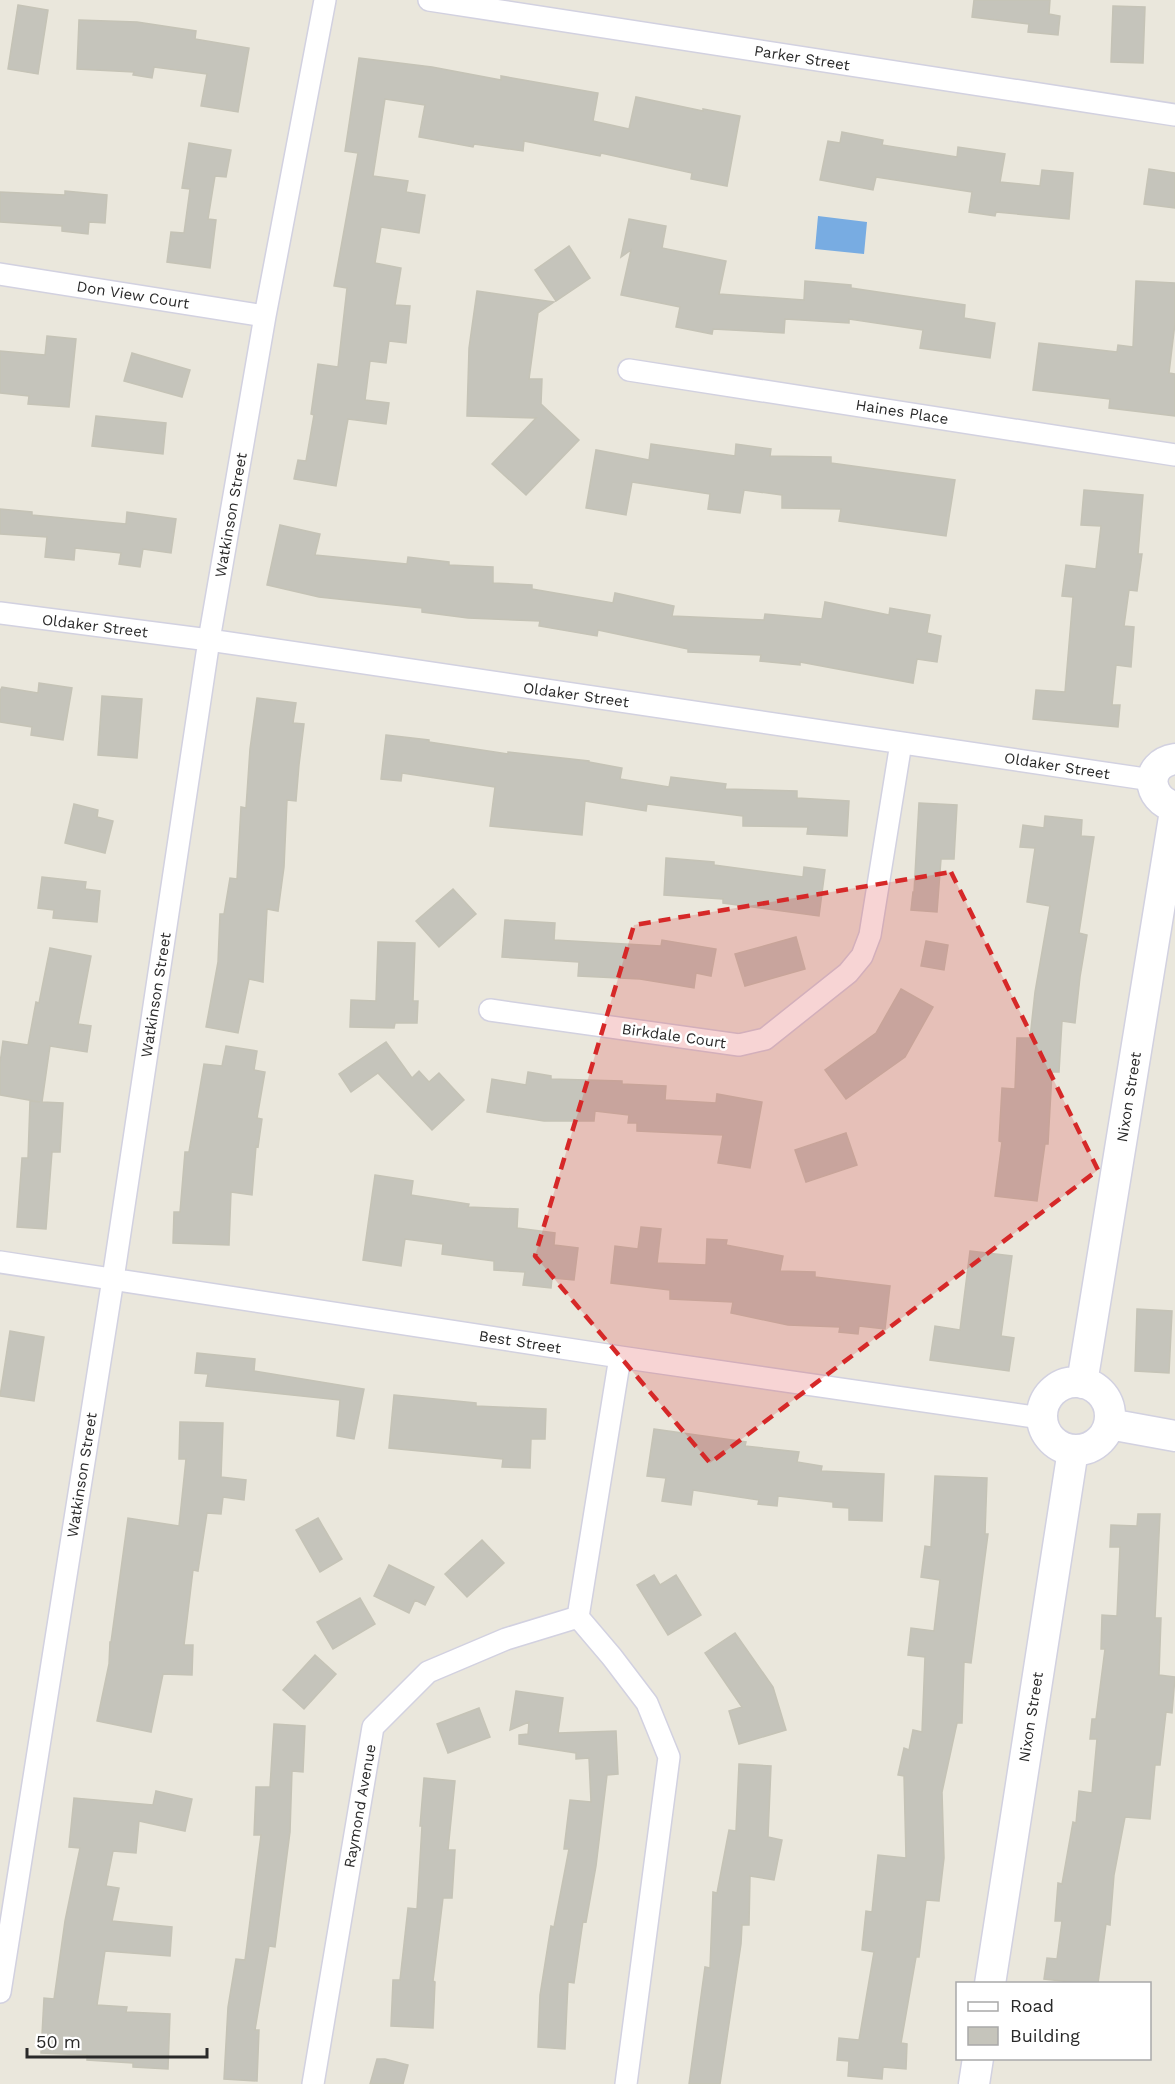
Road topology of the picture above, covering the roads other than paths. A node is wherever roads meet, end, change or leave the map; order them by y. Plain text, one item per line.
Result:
1 (325, 0) edge
2 (429, 0) edge
3 (1175, 115) edge
4 (0, 274) edge
5 (265, 316) junction
6 (629, 370) dead end
7 (1175, 455) edge
8 (0, 613) edge
9 (209, 640) junction
10 (900, 743) junction
11 (1175, 759) edge
12 (1152, 780) junction
13 (1175, 809) edge
14 (490, 1010) dead end
15 (0, 1263) edge
16 (113, 1279) junction
17 (620, 1357) junction
18 (1082, 1383) junction
19 (1041, 1418) junction
20 (1109, 1424) junction
21 (1175, 1436) edge
22 (1073, 1450) junction
23 (578, 1617) junction
24 (990, 1982) edge
25 (0, 1992) edge
26 (978, 2060) edge
27 (313, 2084) edge
28 (626, 2084) edge
29 (974, 2084) edge

1 - 5 street, Watkinson Street
2 - 3 street, Parker Street
4 - 5 street, Don View Court
5 - 9 street, Watkinson Street
6 - 7 street, Haines Place
8 - 9 street, Oldaker Street
9 - 10 street, Oldaker Street
9 - 16 street, Watkinson Street
10 - 12 street, Oldaker Street
10 - 14 street, Birkdale Court
11 - 12 street
12 - 13 street
13 - 18 street, Nixon Street
15 - 16 street, Best Street
16 - 17 street, Best Street
16 - 25 street, Watkinson Street
17 - 19 street, Best Street
17 - 23 street
18 - 19 street
18 - 20 street
19 - 22 street
20 - 21 street
20 - 22 street
22 - 24 street, Nixon Street
23 - 27 street, Raymond Avenue
23 - 28 street
26 - 29 street

